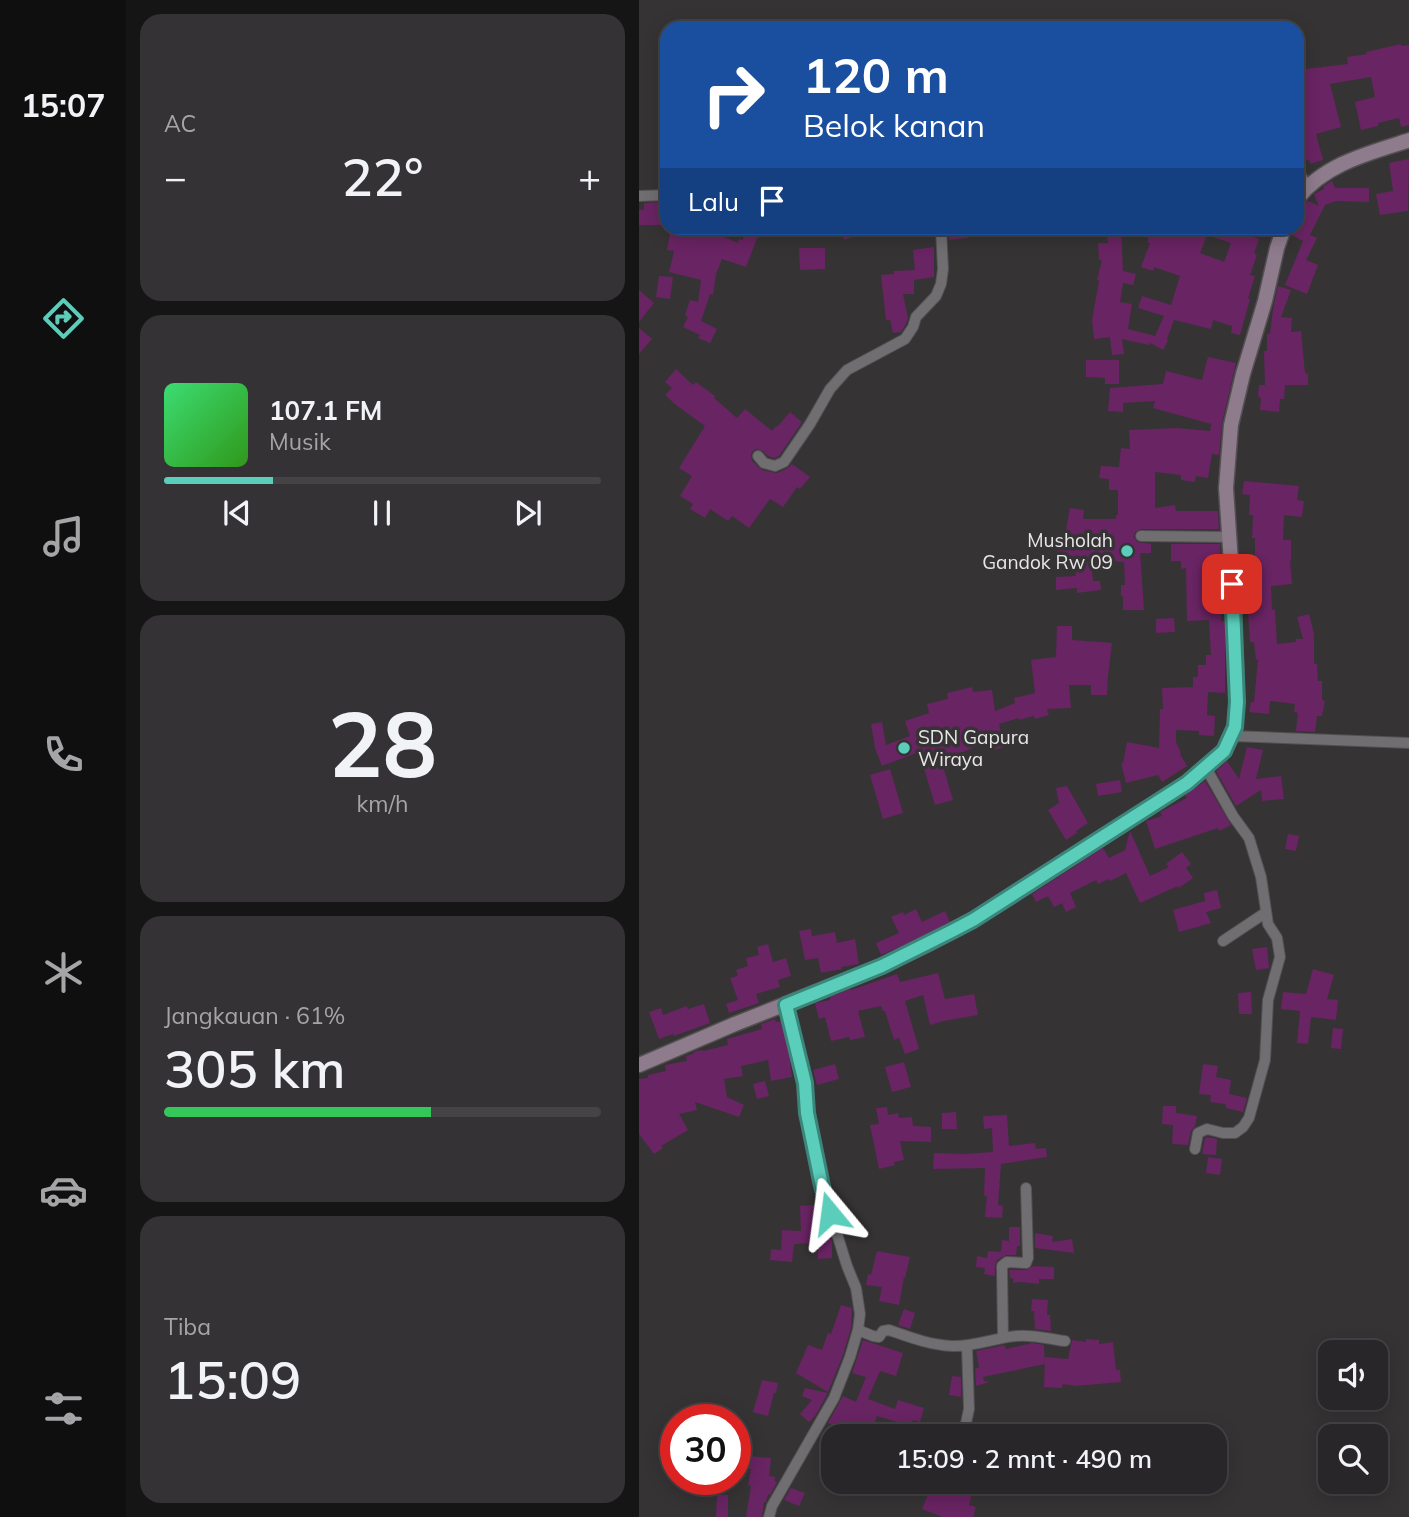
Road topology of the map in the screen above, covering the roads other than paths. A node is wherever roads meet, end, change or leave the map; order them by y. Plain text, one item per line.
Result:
1 (1409, 140) edge
2 (1304, 181) edge
3 (1307, 186) junction
4 (1304, 190) edge
5 (660, 195) edge
6 (639, 196) edge
7 (941, 235) edge
8 (1282, 235) edge
9 (758, 456) dead end
10 (1141, 536) dead end
11 (1229, 537) junction
12 (1232, 736) junction
13 (1409, 743) edge
14 (1206, 768) junction
15 (1265, 913) junction
16 (1223, 941) dead end
17 (786, 1005) junction
18 (639, 1065) edge
19 (1195, 1149) dead end
20 (1026, 1188) dead end
21 (858, 1330) junction
22 (1003, 1338) junction
23 (1065, 1341) dead end
24 (967, 1346) junction
25 (966, 1424) edge
26 (769, 1517) edge

1 - 3 main road
2 - 3 street
3 - 4 main road
5 - 6 street
7 - 9 street
8 - 11 main road
10 - 11 street
11 - 12 main road
12 - 13 street
12 - 14 main road
14 - 15 street
14 - 17 main road
15 - 16 street
15 - 19 street
17 - 18 main road
17 - 21 street
20 - 22 street
21 - 24 street
21 - 26 street
22 - 23 street
22 - 24 street
24 - 25 street

